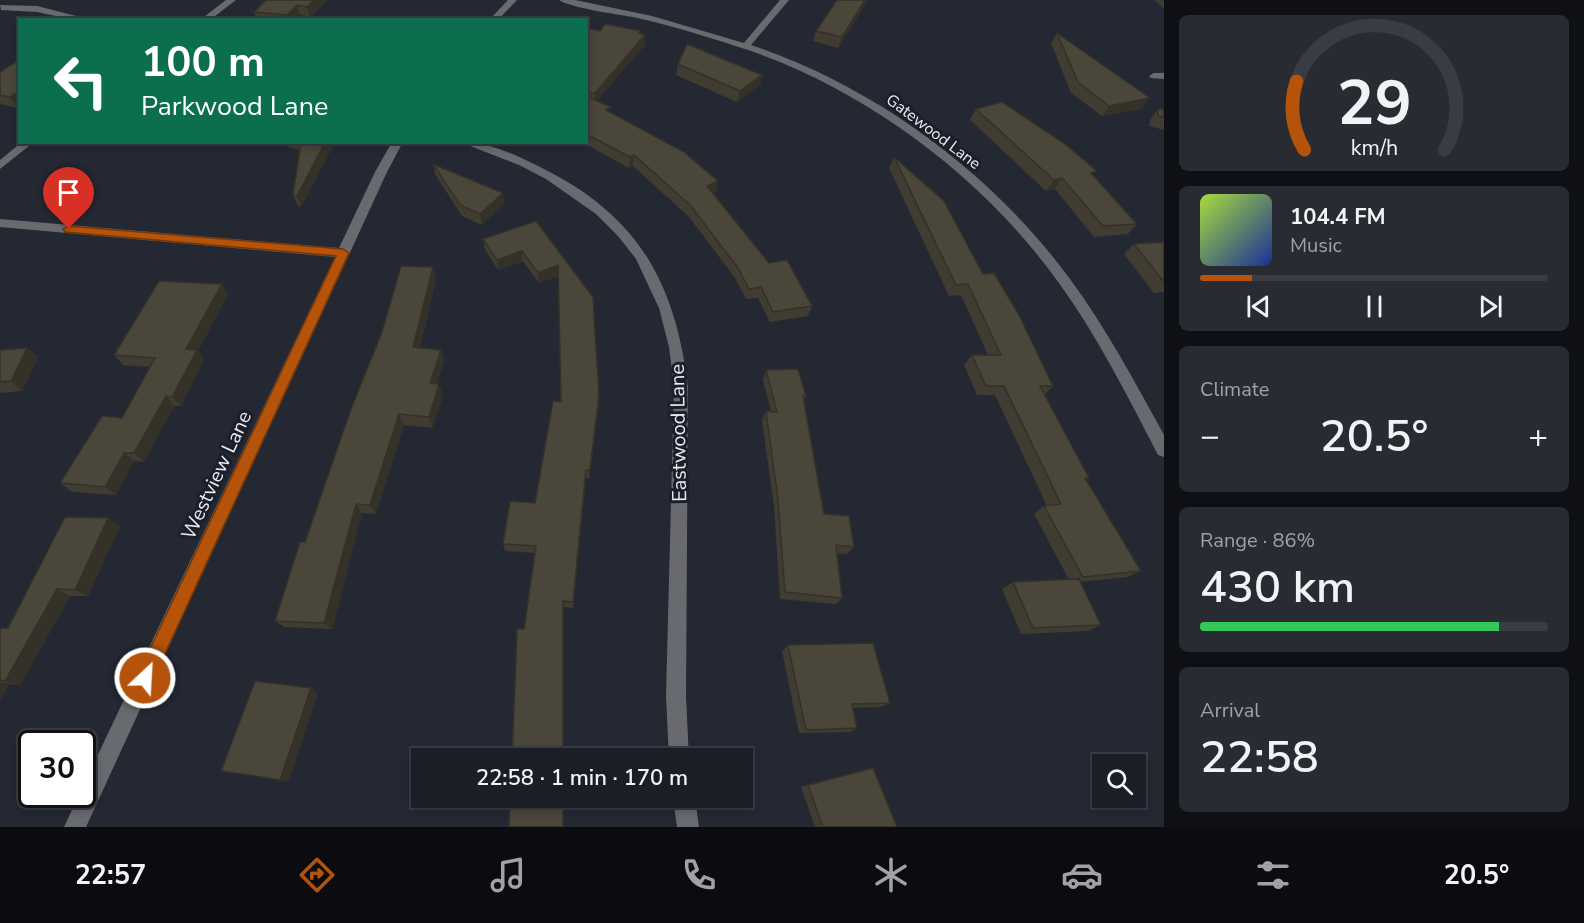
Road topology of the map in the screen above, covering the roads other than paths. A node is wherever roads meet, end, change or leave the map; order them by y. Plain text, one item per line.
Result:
1 (232, 0) edge
2 (513, 0) edge
3 (563, 0) edge
4 (785, 0) edge
5 (1, 7) edge
6 (79, 18) edge
7 (207, 18) edge
8 (495, 18) edge
9 (746, 46) junction
10 (27, 144) edge
11 (397, 144) edge
12 (471, 144) edge
13 (0, 166) edge
14 (0, 223) edge
15 (343, 253) junction
16 (1164, 450) edge
17 (678, 748) edge
18 (685, 808) edge
19 (75, 827) edge
20 (688, 827) edge

1 - 7 street
2 - 8 street
3 - 9 street, Gatewood Lane
4 - 9 street
5 - 6 street
9 - 16 street, Gatewood Lane
10 - 13 street
11 - 15 street, Westview Lane
12 - 17 street, Eastwood Lane
14 - 15 street
15 - 19 street, Westview Lane
18 - 20 street

